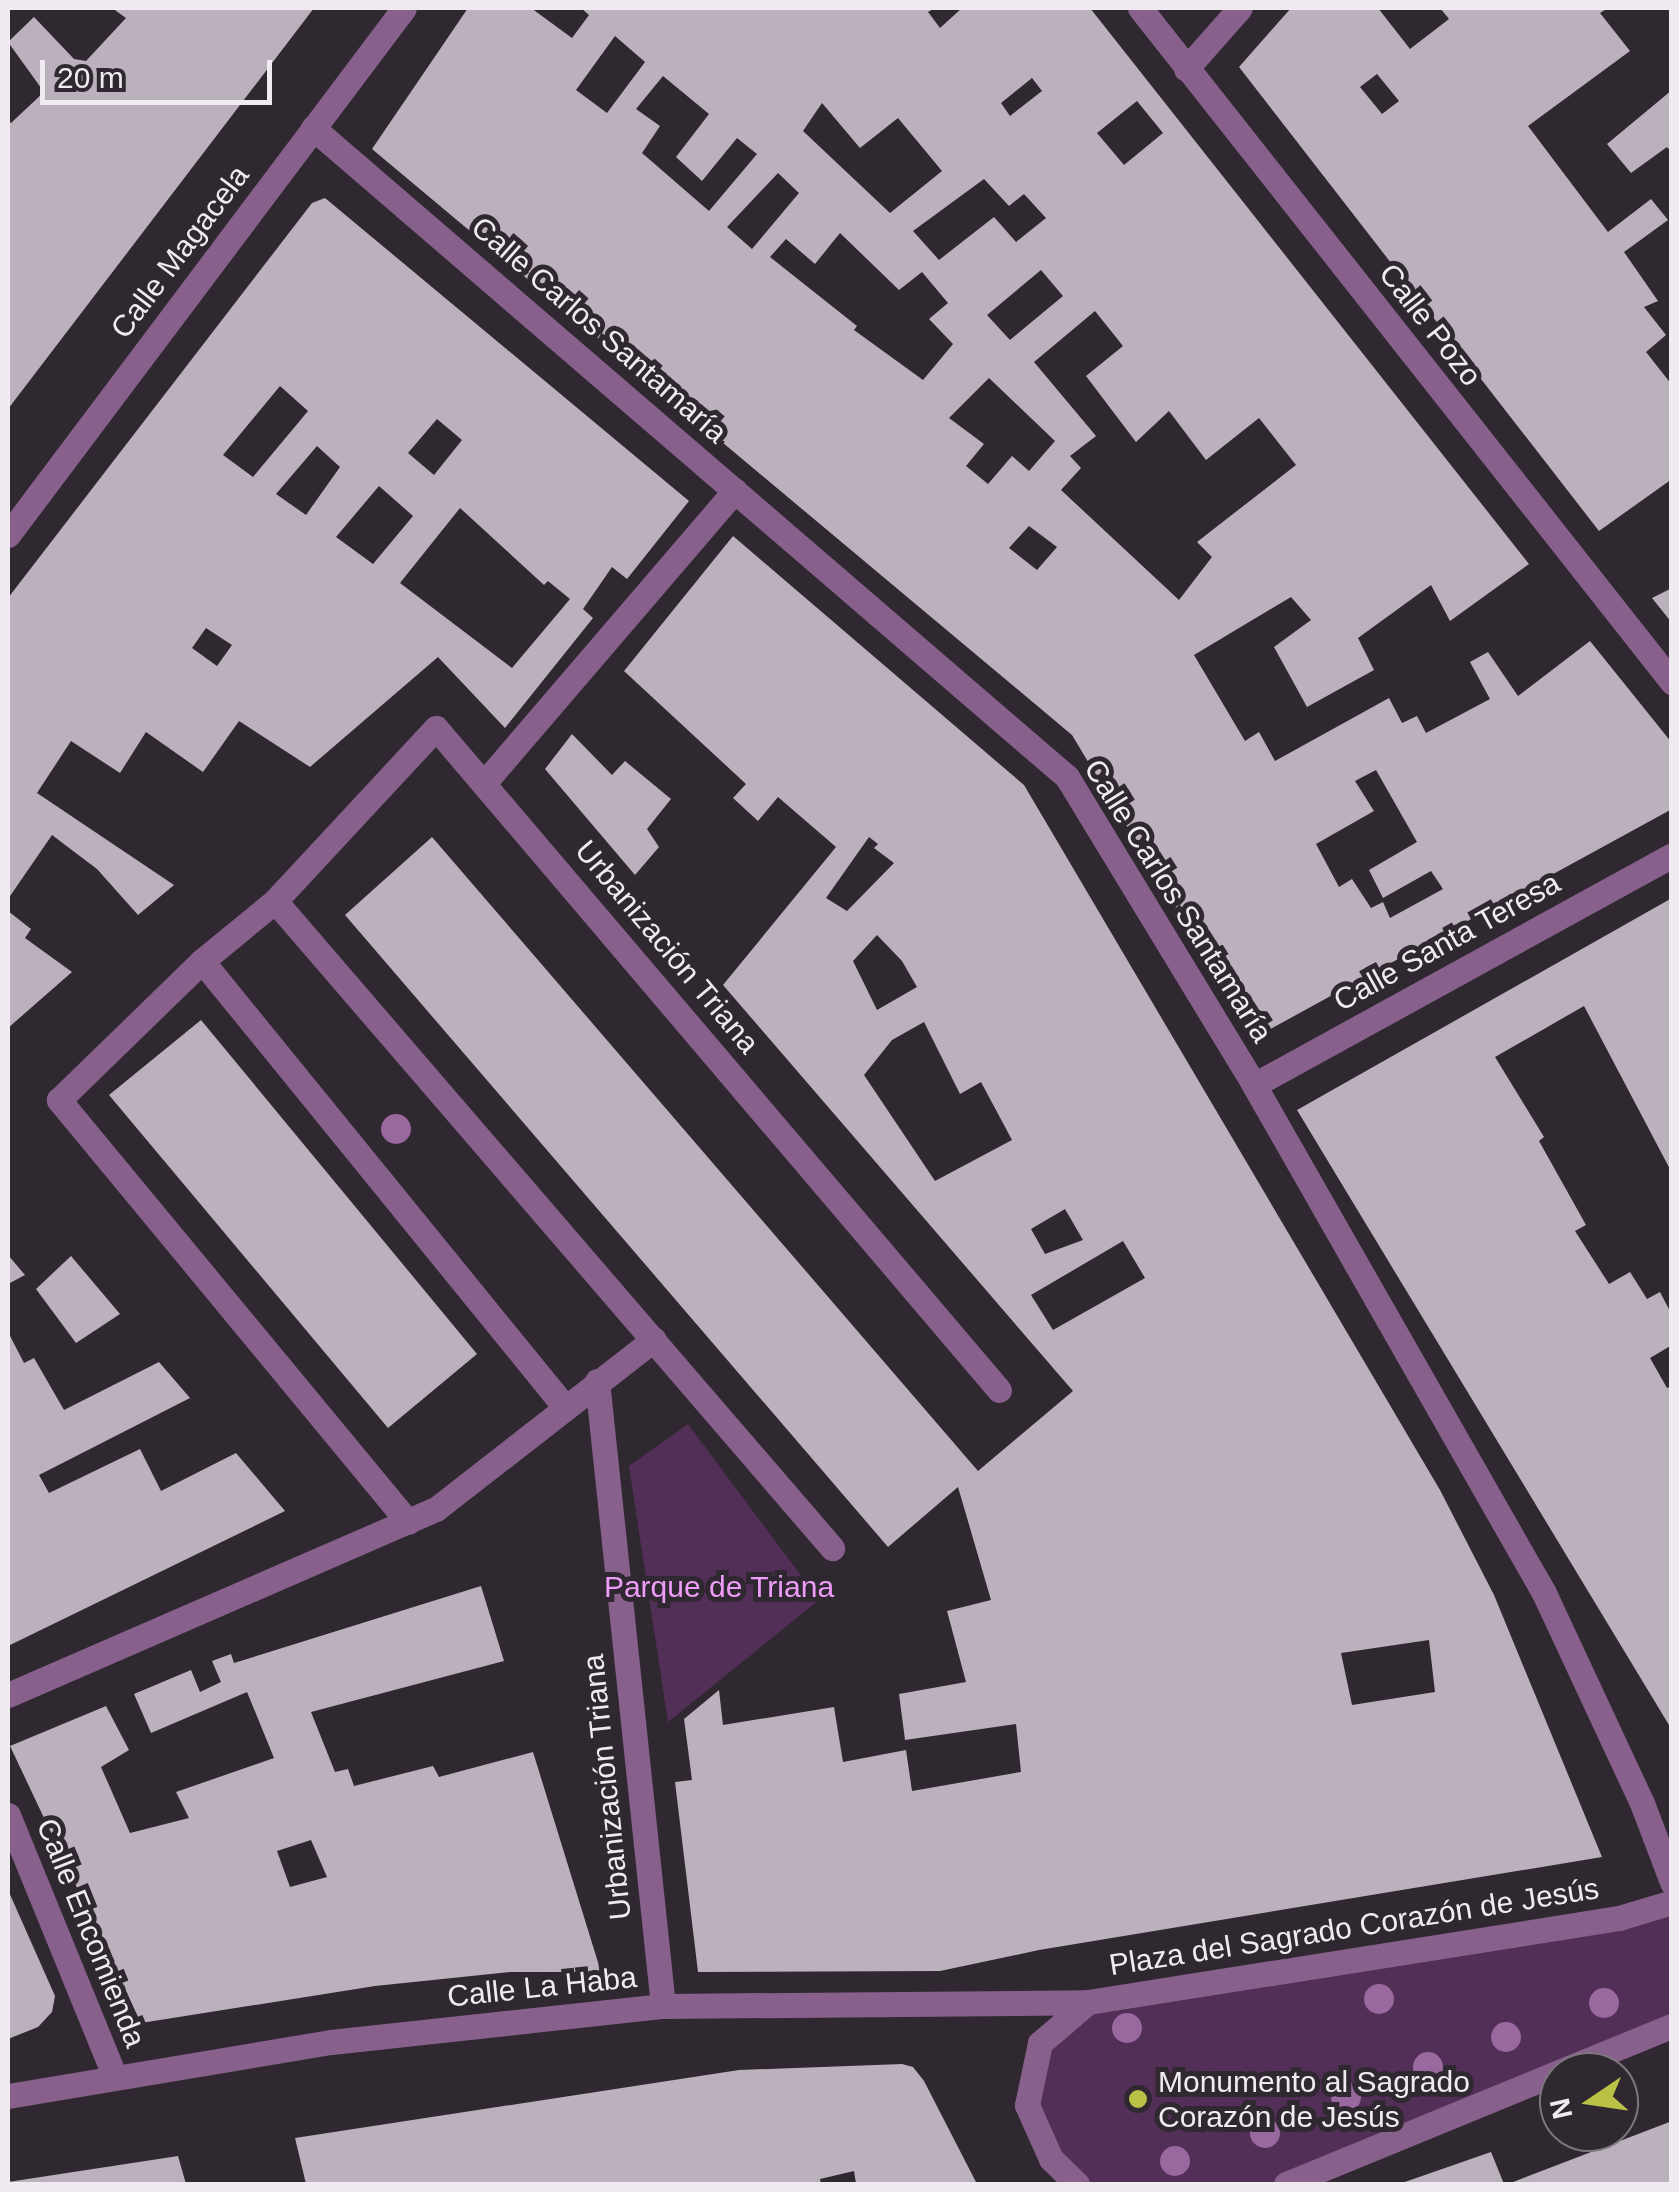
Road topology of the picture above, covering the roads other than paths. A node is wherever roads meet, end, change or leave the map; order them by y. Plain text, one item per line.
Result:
1 (404, 8) edge
2 (1140, 8) edge
3 (1240, 8) edge
4 (1186, 69) junction
5 (313, 128) junction
6 (735, 490) junction
7 (8, 536) edge
8 (1672, 682) edge
9 (485, 782) junction
10 (1672, 855) edge
11 (275, 900) junction
12 (202, 961) junction
13 (1254, 1086) junction
14 (654, 1339) junction
15 (597, 1381) junction
16 (1000, 1390) dead end
17 (564, 1406) junction
18 (408, 1522) junction
19 (832, 1548) dead end
20 (8, 1695) edge
21 (8, 1815) edge
22 (1664, 1848) edge
23 (1672, 1882) edge
24 (1672, 1902) edge
25 (1088, 2002) junction
26 (663, 2006) junction
27 (1672, 2026) edge
28 (114, 2075) junction
29 (8, 2096) edge
30 (1078, 2184) edge
31 (1286, 2184) edge

1 - 5 street, Calle Magacela
2 - 4 street, Calle Pozo
3 - 4 street
4 - 8 street, Calle Pozo
5 - 6 street, Calle Carlos Santamaría
5 - 7 street, Calle Magacela
6 - 9 street
6 - 13 street, Calle Carlos Santamaría
9 - 11 street, Urbanización Triana
9 - 16 street, Urbanización Triana
10 - 13 street, Calle Santa Teresa
11 - 12 street, Urbanización Triana
11 - 14 street
12 - 17 street
12 - 18 street, Urbanización Triana
13 - 22 street, Calle Carlos Santamaría
14 - 15 street
14 - 19 street
15 - 17 street
15 - 26 street, Urbanización Triana
17 - 18 street
18 - 20 street
21 - 28 street, Calle Encomienda
22 - 23 street, Calle Carlos Santamaría
24 - 25 street, Plaza del Sagrado Corazón de Jesús
25 - 26 street, Calle La Haba
25 - 30 street, Plaza del Sagrado Corazón de Jesús
26 - 28 street, Calle La Haba
27 - 31 street
28 - 29 street, Calle La Haba

